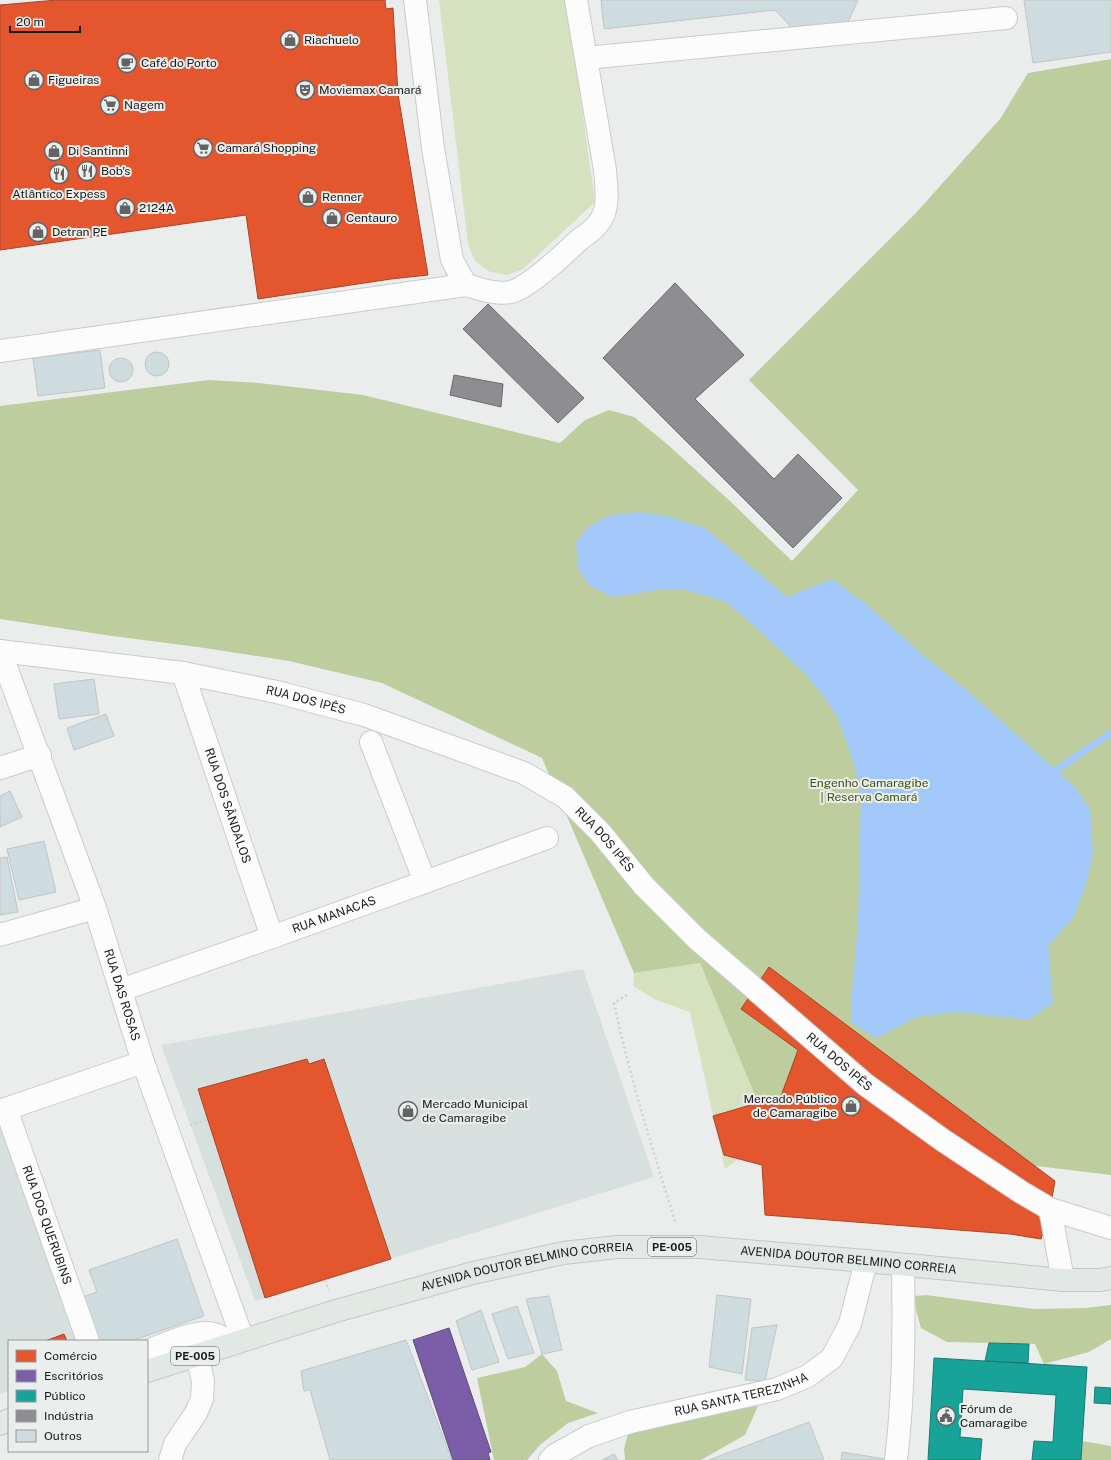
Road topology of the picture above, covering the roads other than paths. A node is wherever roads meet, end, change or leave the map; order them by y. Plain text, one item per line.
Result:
1 (415, 0) edge
2 (576, 0) edge
3 (1006, 18) dead end
4 (586, 58) junction
5 (466, 284) junction
6 (0, 351) edge
7 (0, 651) edge
8 (183, 674) junction
9 (371, 742) dead end
10 (40, 755) junction
11 (0, 768) edge
12 (547, 838) dead end
13 (425, 882) junction
14 (95, 908) junction
15 (0, 936) edge
16 (272, 937) junction
17 (120, 990) junction
18 (143, 1062) junction
19 (3, 1110) edge
20 (1050, 1209) junction
21 (1111, 1228) edge
22 (866, 1261) junction
23 (903, 1265) junction
24 (1111, 1278) edge
25 (1063, 1280) junction
26 (88, 1340) edge
27 (238, 1342) junction
28 (148, 1351) edge
29 (197, 1355) junction
30 (148, 1371) edge
31 (170, 1460) edge
32 (550, 1460) edge
33 (896, 1460) edge

1 - 5 street
2 - 4 street
3 - 4 street
4 - 5 street
5 - 6 street
7 - 8 street, RUA DOS IPÊS
7 - 10 street, RUA DAS ROSAS
8 - 16 street, RUA DOS SÂNDALOS
8 - 20 street, RUA DOS IPÊS
9 - 13 street
10 - 11 street
10 - 14 street, RUA DAS ROSAS
12 - 13 street, RUA MANACAS
13 - 16 street, RUA MANACAS
14 - 15 street
14 - 17 street, RUA DAS ROSAS
16 - 17 street, RUA MANACAS
17 - 18 street, RUA DAS ROSAS
18 - 19 street
18 - 27 street, RUA DAS ROSAS
19 - 26 street, RUA DOS QUERUBINS
20 - 21 street, RUA DOS IPÊS
20 - 25 street
22 - 23 main road, AVENIDA DOUTOR BELMINO CORREIA / PE-005
22 - 27 main road, AVENIDA DOUTOR BELMINO CORREIA / PE-005
22 - 32 street, RUA SANTA TEREZINHA
23 - 25 main road, AVENIDA DOUTOR BELMINO CORREIA / PE-005
23 - 33 street
24 - 25 main road, AVENIDA DOUTOR BELMINO CORREIA / PE-005
27 - 28 street
27 - 29 main road, AVENIDA DOUTOR BELMINO CORREIA / PE-005
29 - 30 main road, AVENIDA DOUTOR BELMINO CORREIA / PE-005
29 - 31 street

